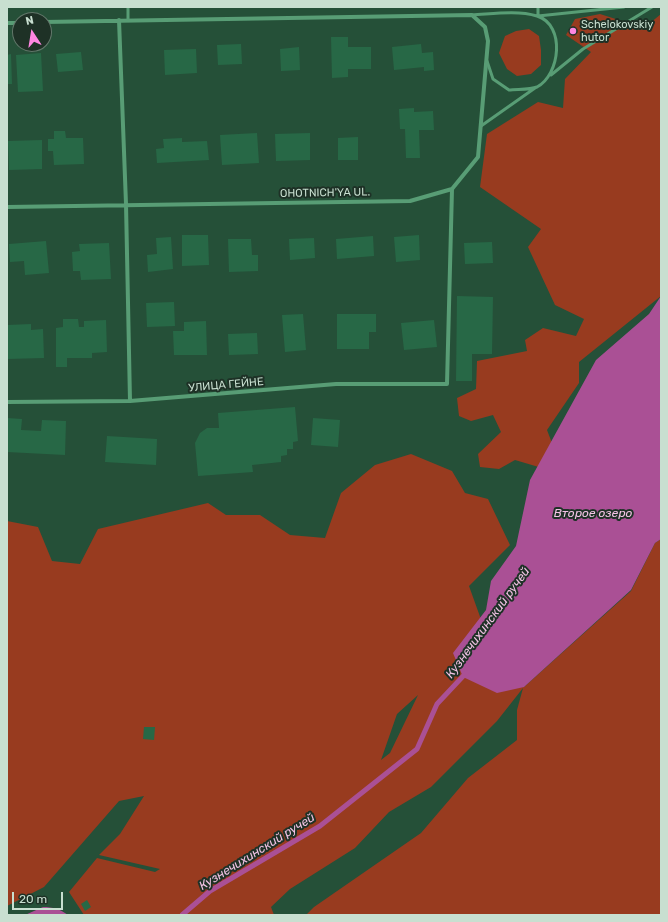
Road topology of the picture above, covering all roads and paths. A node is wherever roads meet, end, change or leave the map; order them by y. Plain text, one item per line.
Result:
1 (128, 7) edge
2 (538, 7) edge
3 (624, 7) edge
4 (652, 7) edge
5 (472, 15) junction
6 (538, 16) junction
7 (119, 20) junction
8 (128, 20) junction
9 (52, 22) edge
10 (487, 61) junction
11 (551, 75) junction
12 (536, 87) junction
13 (481, 126) junction
14 (452, 189) junction
15 (126, 204) junction
16 (7, 207) edge
17 (130, 401) junction
18 (7, 402) edge

1 - 8 lane
2 - 6 lane
3 - 6 lane
4 - 11 lane
5 - 6 lane
5 - 8 street
5 - 10 street
6 - 11 lane
7 - 8 street
7 - 9 street
7 - 15 street
10 - 12 lane
10 - 13 street
11 - 12 lane
12 - 13 lane
13 - 14 street
14 - 15 street, OHOTNICH'YA UL.
14 - 17 street, УЛИЦА ГЕЙНЕ
15 - 16 street, OHOTNICH'YA UL.
15 - 17 street
17 - 18 street, УЛИЦА ГЕЙНЕ

